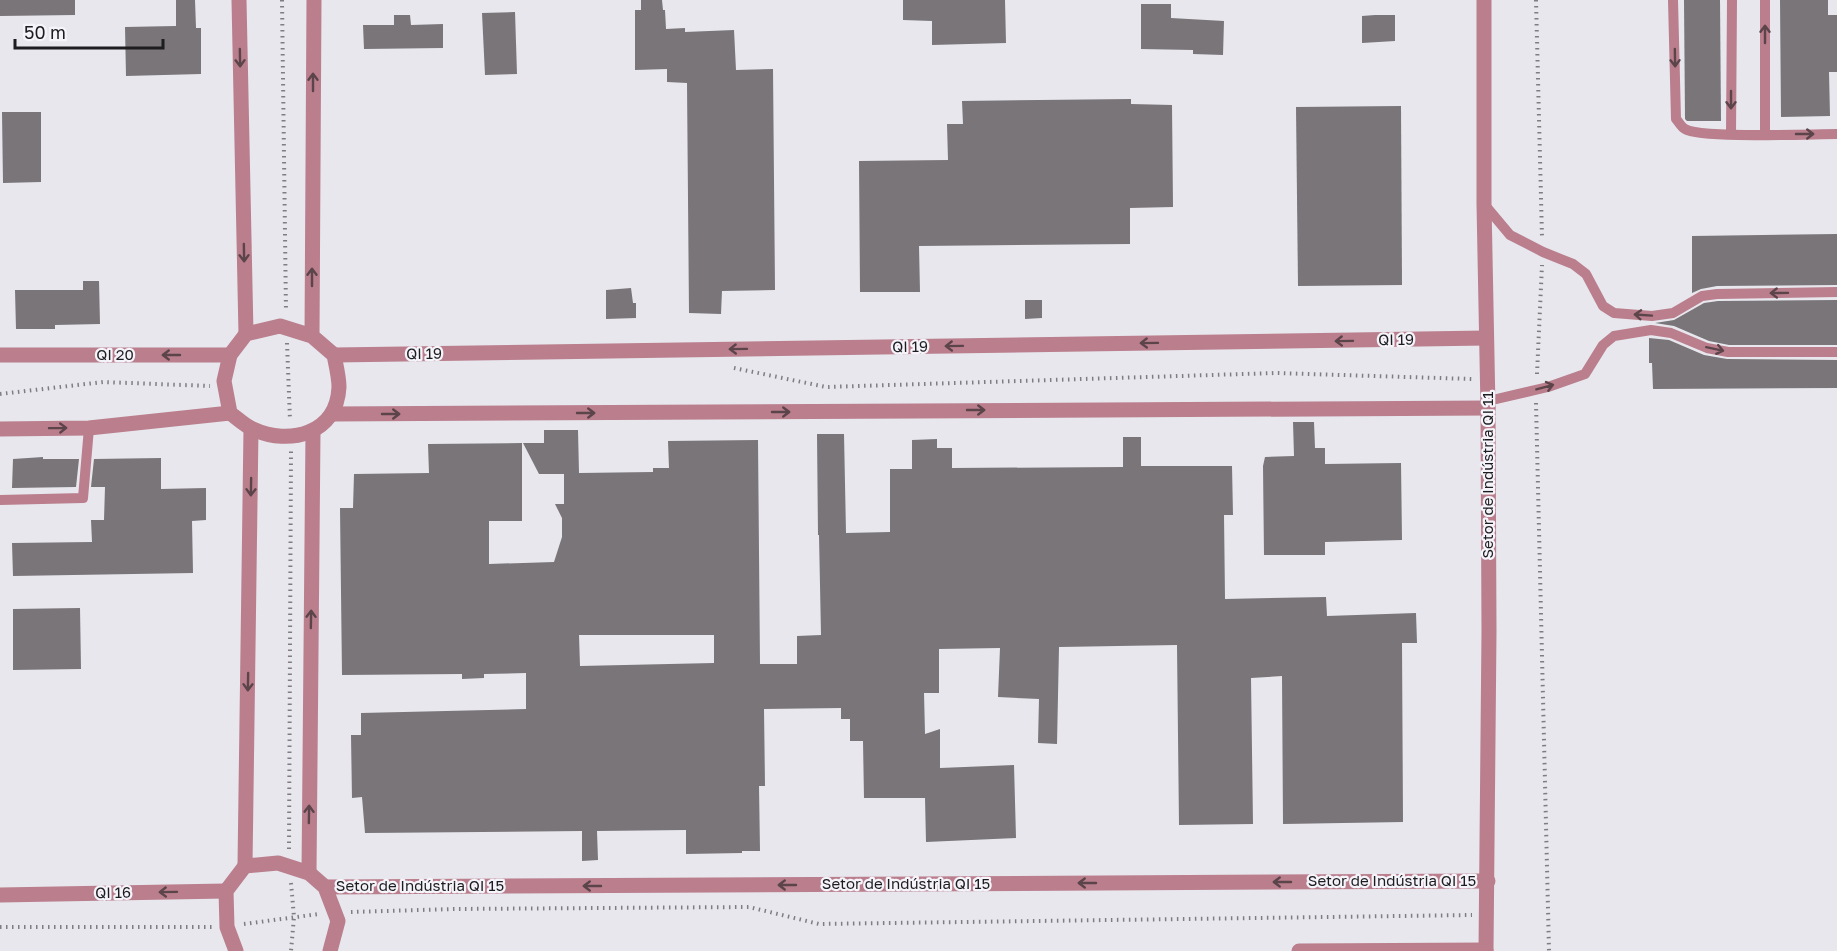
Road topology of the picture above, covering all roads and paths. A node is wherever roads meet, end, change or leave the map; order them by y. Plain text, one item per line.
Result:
1 (239, 0) edge
2 (282, 0) edge
3 (314, 0) edge
4 (1484, 0) edge
5 (1536, 0) edge
6 (1673, 0) edge
7 (1732, 0) edge
8 (1765, 0) edge
9 (1731, 134) junction
10 (1765, 134) junction
11 (1837, 134) edge
12 (1484, 204) junction
13 (1543, 252) junction
14 (1837, 292) edge
15 (286, 328) junction
16 (246, 334) junction
17 (312, 336) junction
18 (1486, 338) junction
19 (1837, 352) edge
20 (0, 355) edge
21 (230, 355) junction
22 (334, 355) junction
23 (725, 366) dead end
24 (1487, 380) junction
25 (225, 386) junction
26 (1536, 390) junction
27 (0, 394) edge
28 (1488, 404) junction
29 (230, 412) junction
30 (332, 414) junction
31 (89, 428) junction
32 (0, 429) edge
33 (252, 429) junction
34 (313, 432) junction
35 (291, 436) junction
36 (0, 500) edge
37 (245, 866) junction
38 (289, 866) junction
39 (309, 873) junction
40 (1488, 881) junction
41 (326, 887) junction
42 (226, 891) junction
43 (0, 895) edge
44 (334, 912) junction
45 (1487, 915) junction
46 (294, 918) junction
47 (0, 927) edge
48 (226, 927) junction
49 (1486, 950) edge
50 (237, 951) edge
51 (291, 951) edge
52 (330, 951) edge
53 (1299, 951) edge
54 (1549, 951) edge

1 -> 16 street
2 - 15 path
17 -> 3 street
4 - 12 street, Setor de Indústria QI 11
5 - 13 path
6 -> 9 lane
7 -> 9 lane
10 -> 8 lane
9 - 10 lane
10 -> 11 lane
12 - 13 lane
12 - 18 street, Setor de Indústria QI 11
14 -> 13 lane
13 - 26 path
15 - 16 street
15 - 17 street
15 - 35 path
16 - 21 street
17 - 22 street
18 -> 22 street, QI 19
18 - 24 street, Setor de Indústria QI 11
26 -> 19 lane
21 -> 20 street, QI 20
21 - 25 street
22 - 30 street
23 - 24 path
24 - 28 street, Setor de Indústria QI 11
25 - 27 path
25 - 29 street
26 - 28 lane
26 - 54 path
30 -> 28 street
28 - 40 street, Setor de Indústria QI 11
29 - 31 street
29 - 33 street
30 - 34 street
32 -> 31 street
31 - 36 lane
33 - 35 street
33 -> 37 street
34 - 35 street
39 -> 34 street
35 - 38 path
37 - 38 street
37 - 42 street
38 - 39 street
38 - 46 path
39 - 41 street
40 -> 41 street, Setor de Indústria QI 15
40 - 45 street, Setor de Indústria QI 11
41 - 44 street
42 -> 43 street, QI 16
42 - 48 street
44 - 45 path
44 - 46 path
44 - 52 street
45 - 49 street, Setor de Indústria QI 11
46 - 48 path
46 - 51 path
47 - 48 path
48 - 50 street
49 - 53 street, Setor de Indústria QI 11

